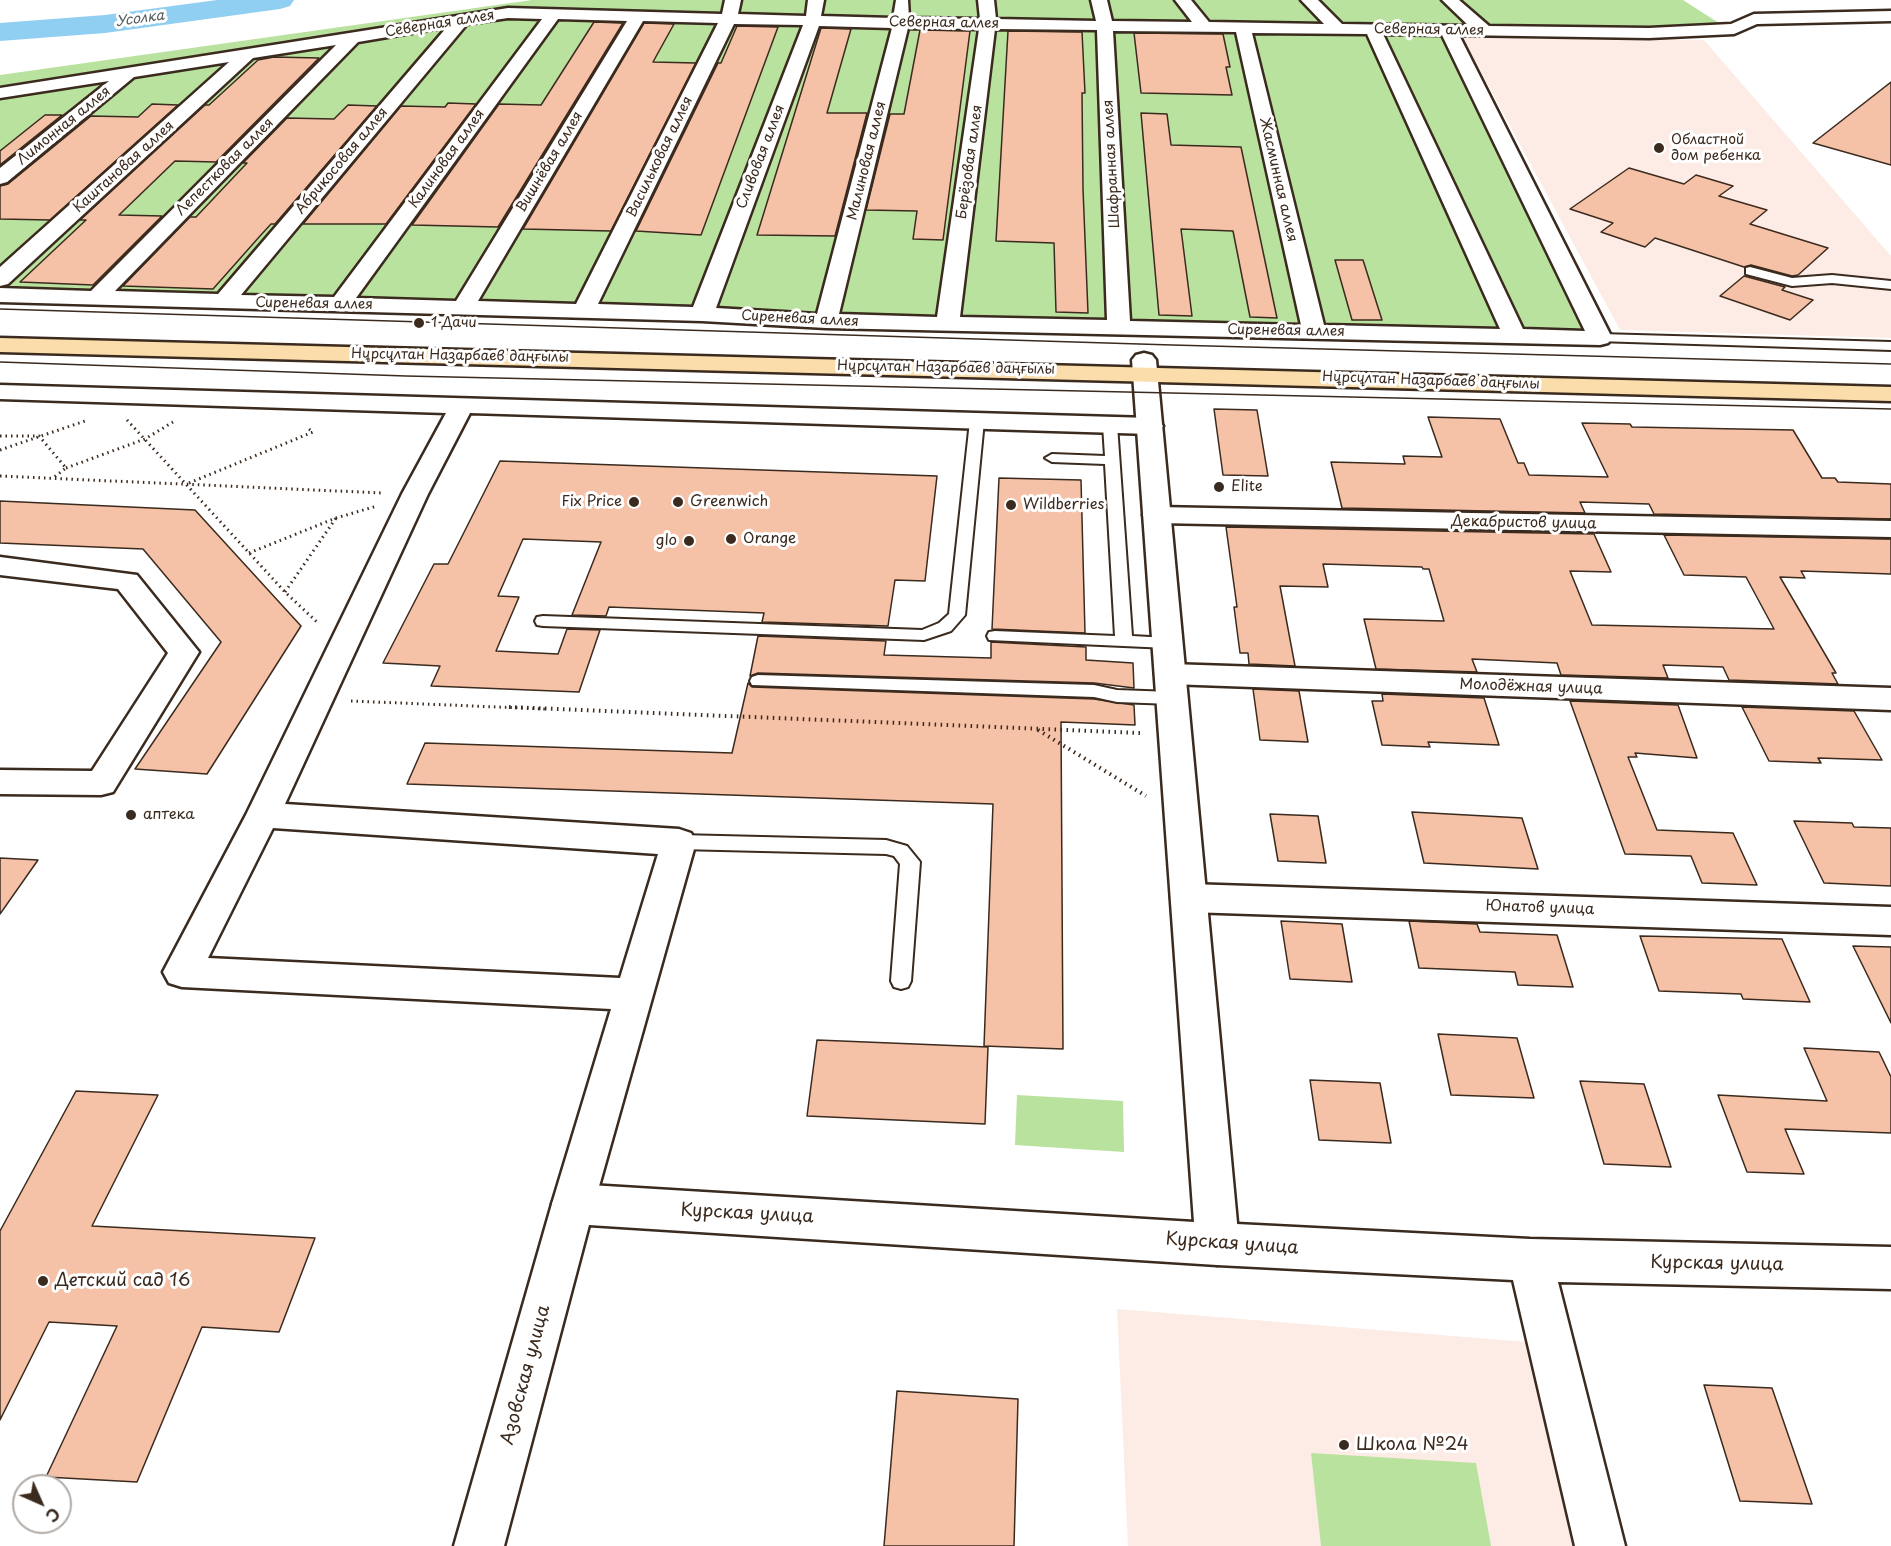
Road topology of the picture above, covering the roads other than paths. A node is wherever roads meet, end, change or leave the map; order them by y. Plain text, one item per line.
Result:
1 (902, 0) edge
2 (986, 0) edge
3 (1099, 0) edge
4 (1183, 0) edge
5 (1309, 0) edge
6 (1450, 0) edge
7 (731, 9) edge
8 (814, 10) edge
9 (554, 14) junction
10 (638, 16) junction
11 (1891, 16) edge
12 (462, 20) junction
13 (901, 22) junction
14 (988, 24) junction
15 (1106, 26) junction
16 (1204, 27) junction
17 (1243, 28) junction
18 (1337, 28) junction
19 (1373, 30) junction
20 (1448, 30) junction
21 (1485, 31) junction
22 (353, 37) junction
23 (248, 54) junction
24 (128, 74) junction
25 (2, 94) edge
26 (0, 178) edge
27 (1842, 265) dead end
28 (1750, 271) dead end
29 (0, 279) edge
30 (1854, 280) junction
31 (1891, 285) edge
32 (0, 295) edge
33 (96, 297) junction
34 (223, 302) junction
35 (340, 304) junction
36 (462, 308) junction
37 (583, 312) junction
38 (702, 314) junction
39 (826, 321) junction
40 (948, 323) junction
41 (1119, 328) junction
42 (0, 332) edge
43 (1314, 332) junction
44 (1514, 335) junction
45 (1600, 338) junction
46 (0, 345) edge
47 (1891, 346) edge
48 (1145, 367) junction
49 (1891, 378) edge
50 (0, 392) edge
51 (1891, 394) edge
52 (461, 407) junction
53 (977, 421) junction
54 (1110, 425) junction
55 (1150, 426) junction
56 (1052, 458) dead end
57 (1112, 460) junction
58 (1157, 515) junction
59 (1891, 529) edge
60 (0, 566) edge
61 (543, 621) dead end
62 (995, 636) dead end
63 (1124, 641) junction
64 (1170, 672) junction
65 (758, 681) dead end
66 (1891, 699) edge
67 (0, 782) edge
68 (263, 815) junction
69 (679, 842) junction
70 (1189, 898) junction
71 (1891, 921) edge
72 (901, 981) dead end
73 (634, 994) junction
74 (573, 1204) junction
75 (1217, 1244) junction
76 (1530, 1260) junction
77 (1891, 1269) edge
78 (479, 1546) edge
79 (1600, 1546) edge

1 - 13 street, Малиновая аллея
2 - 14 street, Берёзовая аллея
3 - 15 street, Шафранная аллея
4 - 16 street
5 - 18 street
6 - 21 street
7 - 8 street, Северная аллея
7 - 10 street, Северная аллея
7 - 37 street, Васильковая аллея
8 - 13 street, Северная аллея
8 - 38 street, Сливовая аллея
9 - 10 street, Северная аллея
9 - 12 street, Северная аллея
9 - 35 street, Калиновая аллея
10 - 36 street, Вишнёвая аллея
11 - 21 street, Северная аллея
12 - 22 street, Северная аллея
12 - 34 street, Абрикосовая аллея
13 - 14 street, Северная аллея
13 - 39 street, Малиновая аллея
14 - 15 street, Северная аллея
14 - 40 street, Берёзовая аллея
15 - 16 street, Северная аллея
15 - 41 street, Шафранная аллея
16 - 17 street, Северная аллея
17 - 18 street, Северная аллея
17 - 43 street, Жасминная аллея
18 - 19 street, Северная аллея
19 - 20 street, Северная аллея
19 - 44 street
20 - 21 street, Северная аллея
20 - 45 street
22 - 23 street, Северная аллея
22 - 33 street, Лепестковая аллея
23 - 24 street, Северная аллея
23 - 29 street, Каштановая аллея
24 - 25 street, Северная аллея
24 - 26 street, Лимонная аллея
27 - 30 lane
28 - 30 lane
30 - 31 lane
32 - 33 street, Сиреневая аллея
33 - 34 street, Сиреневая аллея
34 - 35 street, Сиреневая аллея
35 - 36 street, Сиреневая аллея
36 - 37 street, Сиреневая аллея
37 - 38 street, Сиреневая аллея
38 - 39 street, Сиреневая аллея
39 - 40 street, Сиреневая аллея
40 - 41 street, Сиреневая аллея
41 - 43 street, Сиреневая аллея
42 - 48 main road, Нұрсұлтан Назарбаев даңғылы
43 - 44 street, Сиреневая аллея
44 - 45 street, Сиреневая аллея
45 - 47 lane
46 - 48 main road, Нұрсұлтан Назарбаев даңғылы
48 - 49 main road, Нұрсұлтан Назарбаев даңғылы
48 - 51 main road, Нұрсұлтан Назарбаев даңғылы
48 - 55 street
50 - 52 street
52 - 53 street
52 - 68 street
53 - 54 street
53 - 61 lane
54 - 55 street
54 - 57 lane
55 - 58 street
56 - 57 lane
57 - 63 lane
58 - 59 street, Декабристов улица
58 - 64 street
60 - 67 street
62 - 63 lane
63 - 64 lane
64 - 65 lane
64 - 66 street, Молодёжная улица
64 - 70 street
68 - 69 street
68 - 73 street
69 - 72 lane
69 - 73 street, Азовская улица
70 - 71 street, Юнатов улица
70 - 75 street
73 - 74 street, Азовская улица
74 - 75 street, Курская улица
74 - 78 street, Азовская улица
75 - 76 street, Курская улица
76 - 77 street, Курская улица
76 - 79 street

